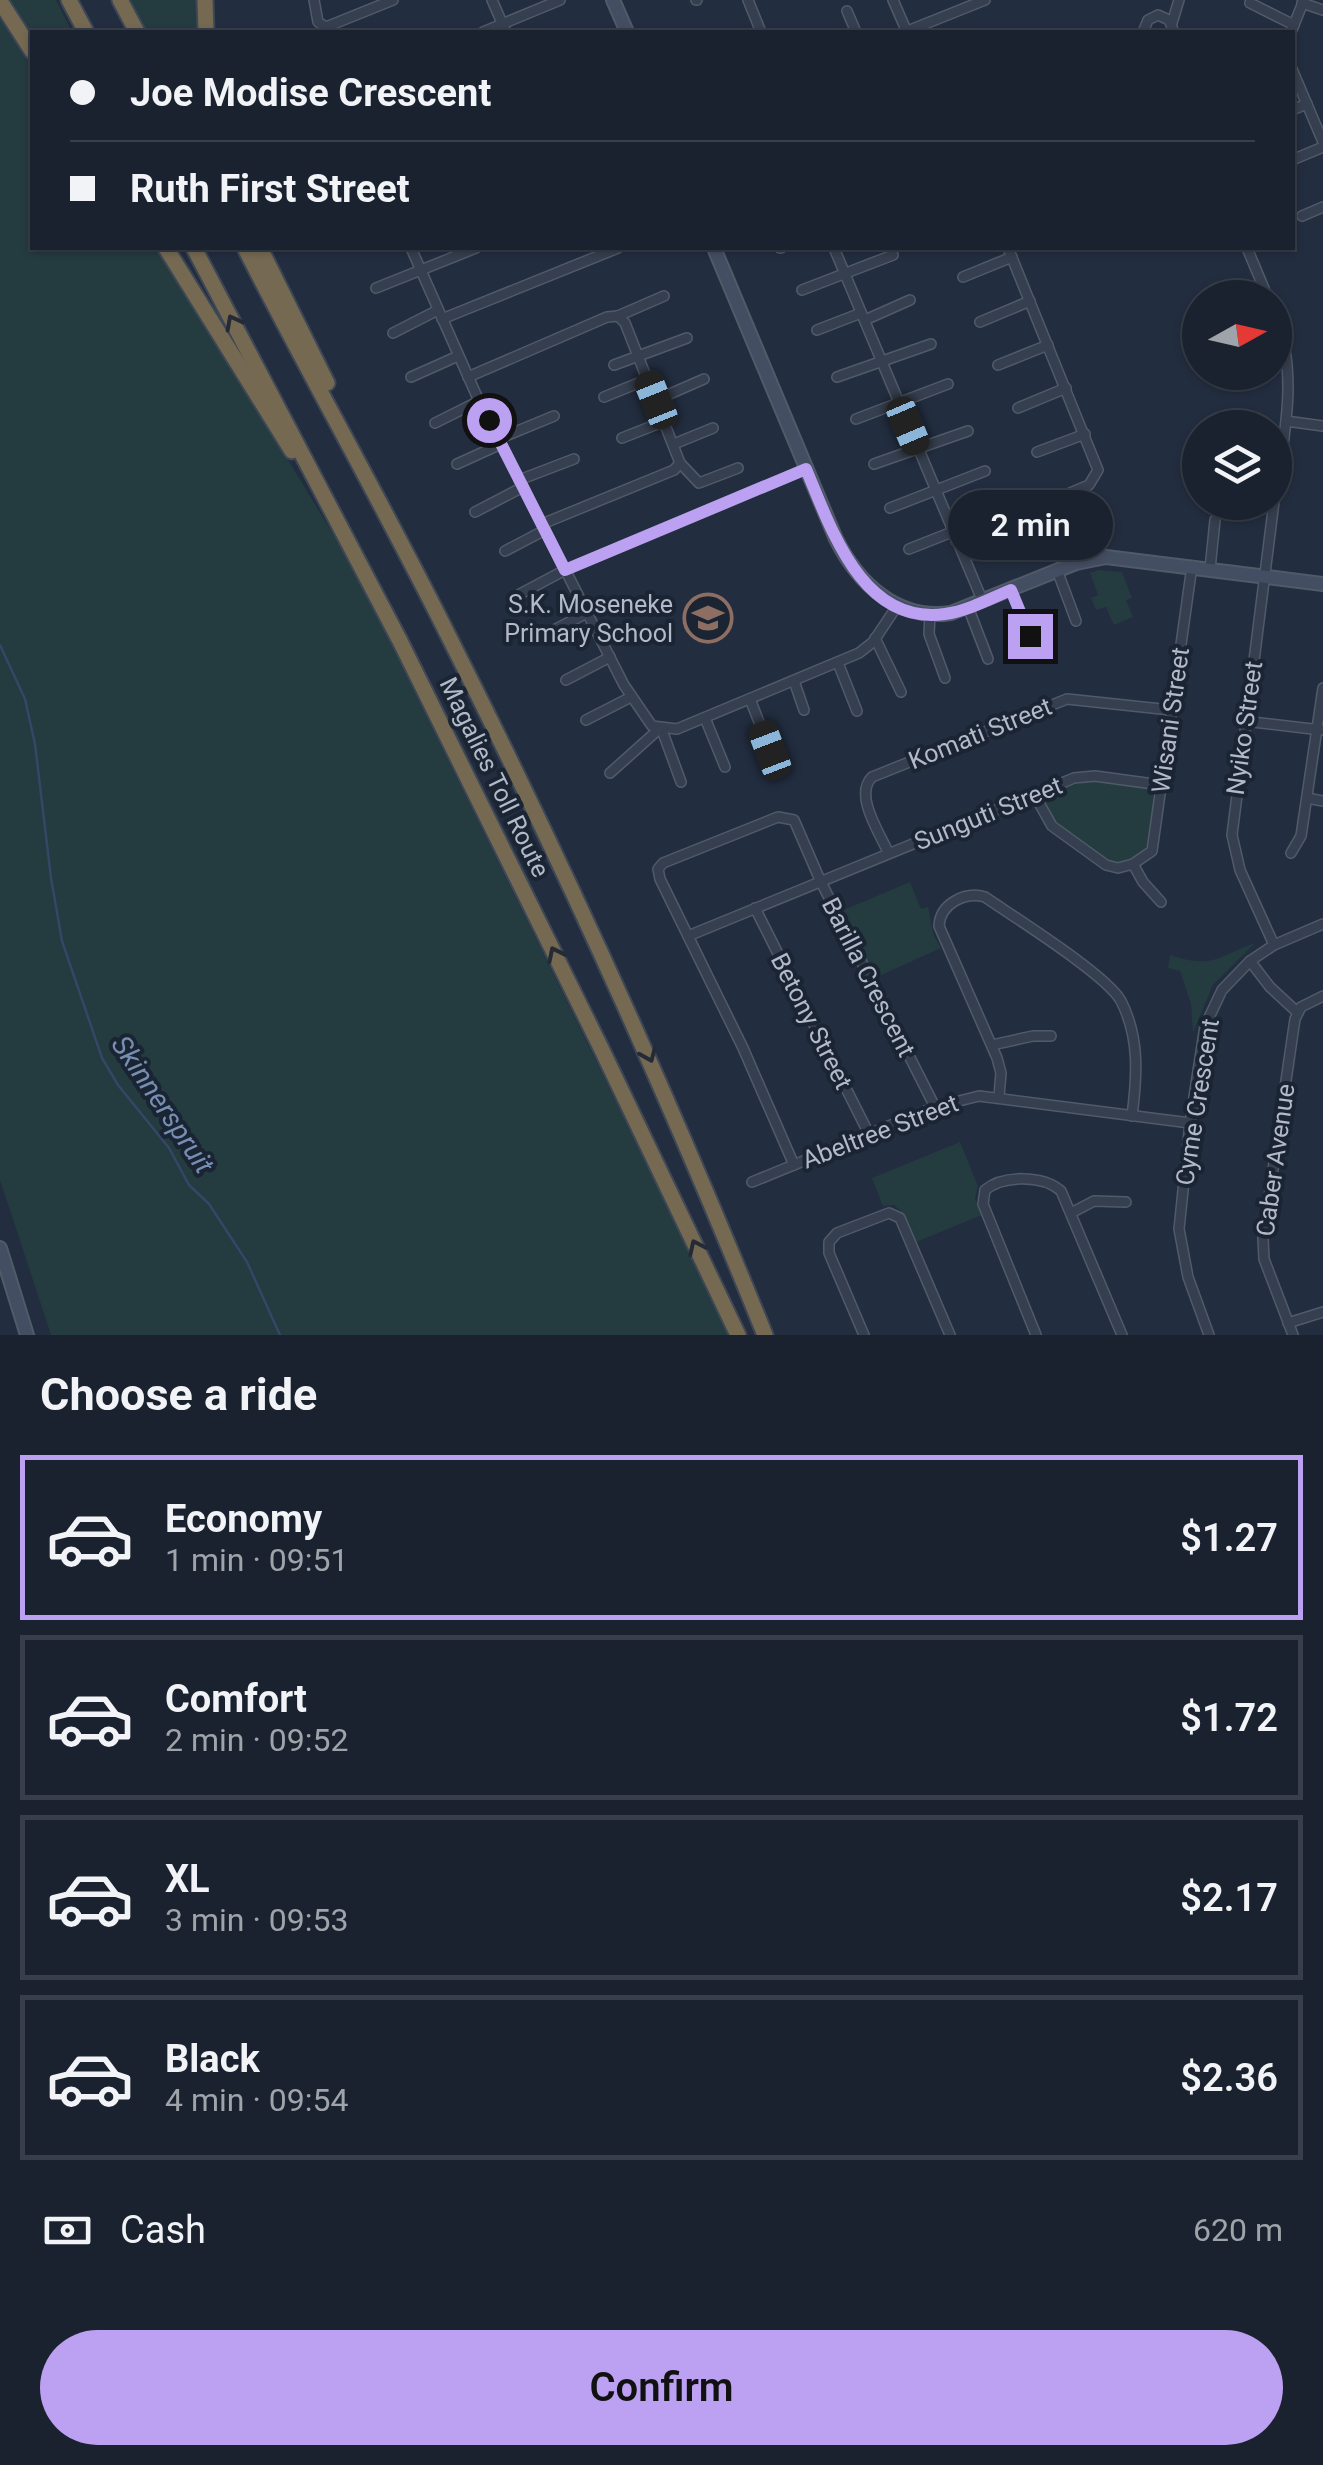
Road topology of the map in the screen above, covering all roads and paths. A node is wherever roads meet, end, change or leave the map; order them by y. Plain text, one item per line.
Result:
1 (0, 0) edge
2 (70, 0) edge
3 (120, 0) edge
4 (205, 0) edge
5 (314, 0) edge
6 (394, 0) edge
7 (492, 0) edge
8 (560, 0) edge
9 (613, 0) edge
10 (748, 0) edge
11 (893, 0) edge
12 (942, 0) edge
13 (985, 0) edge
14 (1179, 1) edge
15 (1303, 2) edge
16 (1250, 4) dead end
17 (1323, 10) edge
18 (847, 11) dead end
19 (948, 15) junction
20 (1158, 16) junction
21 (504, 28) edge
22 (1173, 28) edge
23 (1143, 29) edge
24 (1293, 29) edge
25 (85, 30) edge
26 (136, 30) edge
27 (206, 30) edge
28 (625, 30) edge
29 (760, 30) edge
30 (855, 30) edge
31 (905, 30) edge
32 (911, 30) edge
33 (30, 47) edge
34 (1295, 76) edge
35 (1307, 104) junction
36 (1295, 109) edge
37 (1323, 144) edge
38 (1295, 158) edge
39 (1323, 207) edge
40 (1302, 216) dead end
41 (167, 250) edge
42 (195, 250) edge
43 (246, 250) edge
44 (261, 250) edge
45 (411, 250) edge
46 (471, 250) edge
47 (715, 250) edge
48 (835, 250) edge
49 (1248, 250) edge
50 (596, 252) edge
51 (1010, 252) edge
52 (893, 255) dead end
53 (421, 270) junction
54 (846, 275) junction
55 (963, 277) dead end
56 (1260, 280) edge
57 (376, 288) dead end
58 (802, 290) dead end
59 (664, 296) dead end
60 (910, 300) dead end
61 (1030, 301) junction
62 (440, 315) junction
63 (618, 316) junction
64 (863, 317) junction
65 (980, 322) dead end
66 (817, 330) dead end
67 (393, 333) dead end
68 (687, 338) dead end
69 (931, 344) dead end
70 (1048, 344) junction
71 (458, 356) junction
72 (639, 356) junction
73 (882, 362) junction
74 (614, 365) dead end
75 (998, 365) dead end
76 (410, 376) dead end
77 (468, 376) junction
78 (837, 377) dead end
79 (648, 379) junction
80 (704, 380) dead end
81 (948, 384) dead end
82 (1066, 388) junction
83 (604, 397) dead end
84 (656, 400) junction
85 (479, 401) junction
86 (899, 403) junction
87 (1018, 408) dead end
88 (554, 416) dead end
89 (856, 419) dead end
90 (665, 421) junction
91 (1292, 422) edge
92 (435, 423) dead end
93 (1323, 426) edge
94 (713, 428) dead end
95 (968, 431) dead end
96 (1085, 434) junction
97 (622, 438) dead end
98 (500, 441) junction
99 (674, 444) junction
100 (918, 448) junction
101 (1037, 452) dead end
102 (574, 460) dead end
103 (680, 463) junction
104 (457, 464) dead end
105 (874, 464) dead end
106 (738, 468) dead end
107 (806, 469) junction
108 (985, 471) dead end
109 (521, 483) junction
110 (935, 490) junction
111 (890, 508) dead end
112 (475, 512) dead end
113 (1216, 520) dead end
114 (1272, 520) edge
115 (544, 527) junction
116 (954, 536) junction
117 (910, 549) dead end
118 (505, 551) dead end
119 (1192, 566) junction
120 (1210, 569) junction
121 (565, 570) junction
122 (1057, 570) junction
123 (1264, 576) junction
124 (1323, 583) edge
125 (1011, 590) junction
126 (520, 594) dead end
127 (983, 602) junction
128 (896, 606) junction
129 (968, 607) junction
130 (586, 613) junction
131 (930, 614) junction
132 (1076, 621) dead end
133 (448, 634) junction
134 (542, 636) dead end
135 (1030, 636) dead end
136 (876, 638) junction
137 (400, 641) junction
138 (610, 657) junction
139 (988, 659) dead end
140 (838, 662) junction
141 (945, 678) dead end
142 (566, 680) dead end
143 (794, 681) junction
144 (1323, 688) edge
145 (900, 692) dead end
146 (631, 696) junction
147 (750, 699) junction
148 (804, 710) dead end
149 (1171, 710) junction
150 (857, 711) dead end
151 (705, 718) junction
152 (586, 720) dead end
153 (1244, 721) junction
154 (660, 730) junction
155 (1320, 730) edge
156 (770, 750) dead end
157 (725, 767) dead end
158 (610, 773) dead end
159 (680, 782) dead end
160 (1161, 785) junction
161 (1034, 794) junction
162 (1307, 798) junction
163 (1323, 801) edge
164 (888, 852) junction
165 (1291, 854) dead end
166 (1134, 864) junction
167 (820, 880) junction
168 (1161, 902) dead end
169 (754, 908) junction
170 (1323, 924) edge
171 (688, 936) junction
172 (1274, 945) junction
173 (1250, 961) junction
174 (1323, 996) edge
175 (1297, 1012) junction
176 (1051, 1036) dead end
177 (992, 1046) junction
178 (999, 1096) junction
179 (935, 1106) junction
180 (1132, 1116) junction
181 (1190, 1123) junction
182 (868, 1134) junction
183 (794, 1165) junction
184 (752, 1182) dead end
185 (1126, 1202) dead end
186 (1071, 1213) junction
187 (0, 1248) edge
188 (1323, 1312) edge
189 (1288, 1322) junction
190 (27, 1335) edge
191 (738, 1335) edge
192 (764, 1335) edge
193 (864, 1335) edge
194 (950, 1335) edge
195 (1036, 1335) edge
196 (1122, 1335) edge
197 (1209, 1335) edge
198 (1293, 1335) edge

1 - 33 highway
2 - 25 highway
3 - 26 highway
4 - 27 highway
5 - 6 street
7 - 21 street
8 - 21 street
9 - 28 street
10 - 29 street
11 - 31 street
12 - 19 street
13 - 19 street
14 - 20 street
14 - 22 street
15 - 17 street
15 - 24 street
16 - 24 street
18 - 30 street
19 - 32 street
20 - 22 street
20 - 23 street
34 - 35 street
35 - 36 street
35 - 37 street
37 - 38 street
39 - 40 street
41 - 137 highway
137 -> 42 highway, Magalies Toll Route
43 - 133 highway, Magalies Toll Route
44 - 133 highway
45 - 53 street
46 - 53 street
47 - 107 street
48 - 54 street
49 - 56 street
50 - 62 street
51 - 55 street
51 - 61 street
52 - 54 street
53 - 57 street
53 - 62 street
54 - 58 street
54 - 64 street
59 - 63 street
60 - 64 street
61 - 65 street
61 - 70 street
62 - 67 street
62 - 71 street
63 - 72 street
63 - 77 street
64 - 66 street
64 - 73 street
68 - 72 street
69 - 73 street
70 - 75 street
70 - 82 street
71 - 76 street
71 - 77 street
72 - 74 street
72 - 79 street
73 - 78 street
73 - 86 street
77 - 85 street
79 - 83 street
79 - 84 street
80 - 84 street
81 - 86 street
82 - 87 street
82 - 96 street
84 - 90 street
85 - 92 street
85 - 98 street
86 - 89 street
86 - 100 street
88 - 98 street
90 - 97 street
90 - 99 street
91 - 93 street
94 - 99 street
95 - 100 street
96 - 101 street
96 - 116 street
98 - 104 street
98 - 109 street
99 - 103 street
100 - 105 street
100 - 110 street
102 - 109 street
103 - 106 street
103 - 115 street
107 - 121 street
107 - 128 street
108 - 110 street
109 - 112 street
109 - 115 street
110 - 111 street
110 - 116 street
113 - 120 street
114 - 123 street, Nyiko Street
115 - 118 street
115 - 121 street
116 - 117 street
116 - 127 street
119 - 120 street
119 - 122 street
119 - 149 street, Wisani Street
120 - 123 street
121 - 126 street
121 - 130 street
122 - 125 street
122 - 132 street
123 - 124 street
123 - 153 street, Nyiko Street
125 - 127 street
125 - 135 street
127 - 129 street
128 - 131 street
128 - 136 street
129 - 131 street
129 - 139 street
130 - 134 street
130 - 138 street
131 - 141 street
133 -> 192 highway, Magalies Toll Route
136 - 140 street
136 - 145 street
191 -> 137 highway, Magalies Toll Route
138 - 142 street
138 - 146 street
140 - 143 street
140 - 150 street
143 - 147 street
143 - 148 street
144 - 155 street
146 - 152 street
146 - 154 street
147 - 151 street
147 - 156 street
149 - 160 street, Wisani Street
149 - 164 street, Komati Street
151 - 154 street
151 - 157 street
153 - 155 street
153 - 172 street, Nyiko Street
154 - 158 street
154 - 159 street
155 - 162 street
160 - 161 street, Sunguti Street
160 - 166 street, Wisani Street
161 - 164 street, Sunguti Street
161 - 166 street
162 - 163 street
162 - 165 street
164 - 167 street, Sunguti Street
166 - 168 street
167 - 169 street, Barilla Crescent
167 - 171 street
167 - 179 street, Barilla Crescent
169 - 171 street, Barilla Crescent
169 - 182 street, Betony Street
170 - 172 street, Cyme Crescent
171 - 183 street
172 - 173 street, Cyme Crescent
173 - 175 street
173 - 181 street, Cyme Crescent
174 - 175 street
175 - 189 street, Caber Avenue
176 - 177 street
177 - 178 street
177 - 180 street
178 - 179 street, Abeltree Street
178 - 180 street, Abeltree Street
179 - 182 street, Abeltree Street
180 - 181 street, Abeltree Street
181 - 197 street, Cyme Crescent
182 - 183 street, Abeltree Street
183 - 184 street, Abeltree Street
185 - 186 street
186 - 195 street
186 - 196 street
187 - 190 street
188 - 189 street
189 - 198 street, Caber Avenue
193 - 194 street

